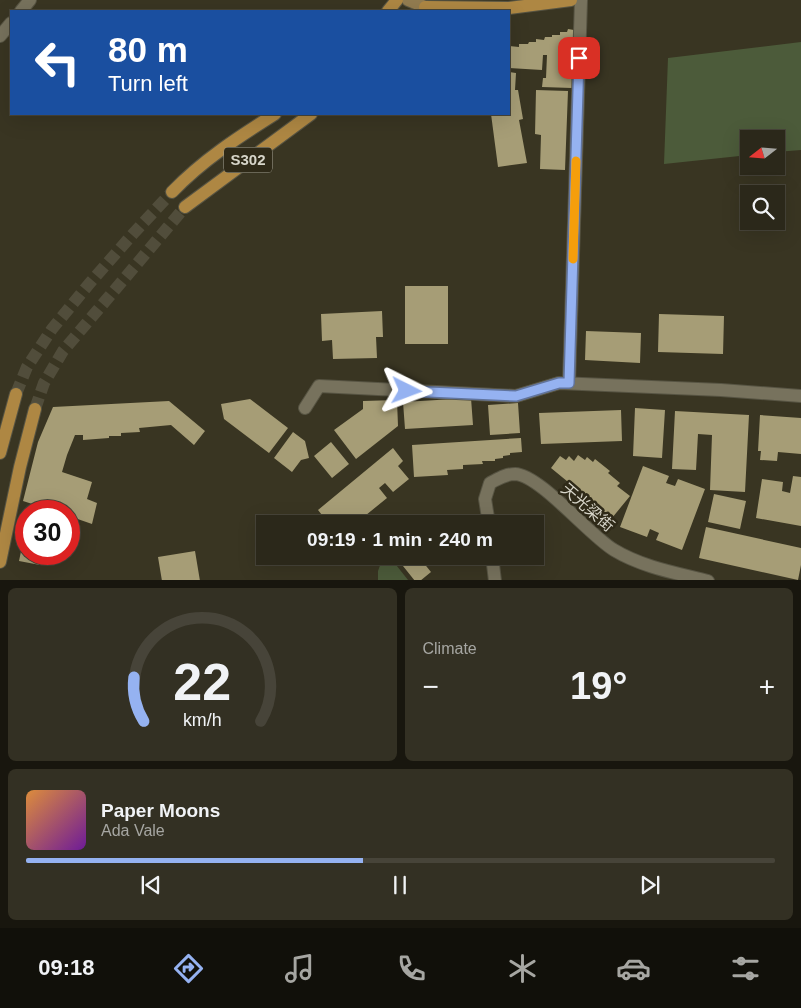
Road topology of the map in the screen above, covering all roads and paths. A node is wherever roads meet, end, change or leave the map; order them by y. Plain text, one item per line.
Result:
1 (30, 0) edge
2 (397, 0) edge
3 (408, 0) edge
4 (571, 0) edge
5 (581, 0) edge
6 (425, 6) edge
7 (22, 10) edge
8 (389, 10) edge
9 (10, 24) edge
10 (0, 36) edge
11 (273, 115) edge
12 (310, 115) edge
13 (172, 192) tunnel mouth
14 (186, 207) tunnel mouth
15 (569, 383) junction
16 (16, 394) tunnel mouth
17 (801, 396) edge
18 (305, 408) dead end
19 (34, 409) tunnel mouth
20 (0, 453) edge
21 (488, 515) edge
22 (0, 562) edge
23 (493, 565) edge
24 (669, 576) edge
25 (495, 580) edge
26 (708, 580) edge

1 - 7 street
2 - 8 main road
3 - 6 main road
4 - 6 main road
5 - 15 street
9 - 10 street
11 - 13 main road
12 - 14 main road, S302
15 - 17 street
15 - 18 street
16 - 20 main road
19 - 22 main road
21 - 24 street, 天光梁街
23 - 25 street
24 - 26 street, 天光梁街

